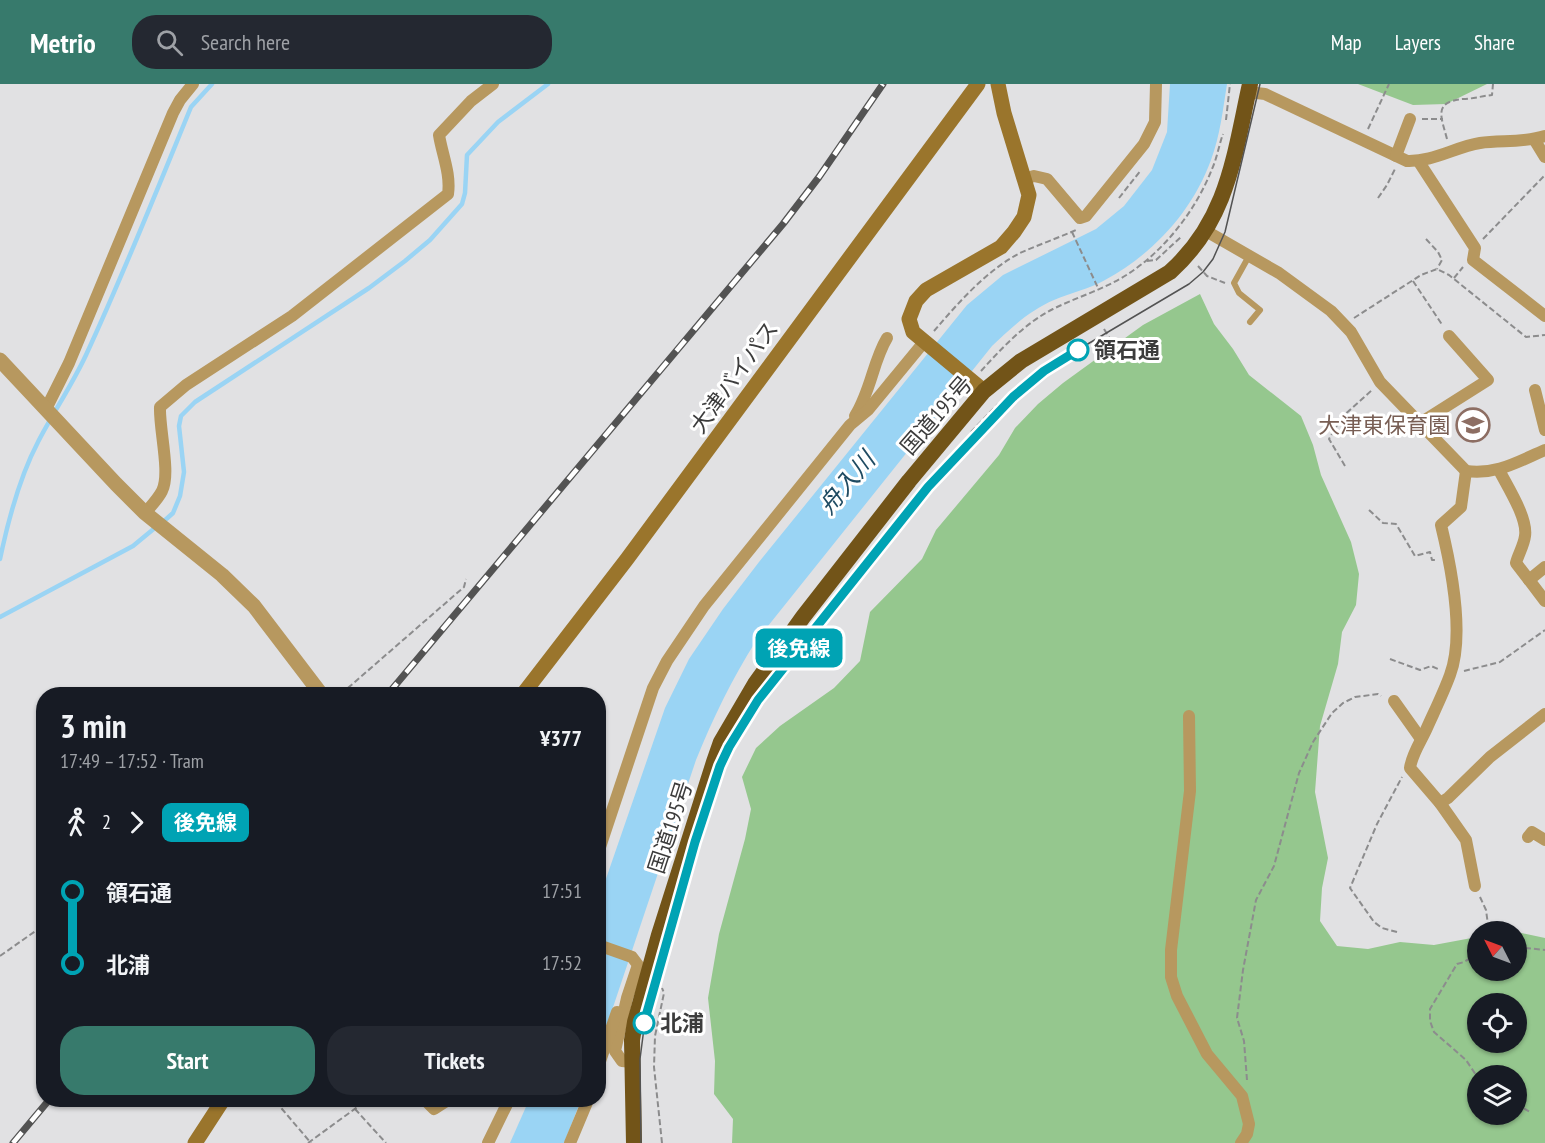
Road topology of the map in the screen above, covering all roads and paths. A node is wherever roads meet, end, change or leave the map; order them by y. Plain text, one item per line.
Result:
1 (193, 84) edge
2 (493, 84) edge
3 (978, 84) edge
4 (998, 84) edge
5 (1156, 84) edge
6 (1230, 84) edge
7 (1389, 84) edge
8 (1493, 84) edge
9 (1249, 88) edge
10 (1410, 119) joint
11 (1443, 119) junction
12 (1539, 138) edge
13 (1363, 140) junction
14 (1451, 153) junction
15 (1398, 157) junction
16 (1545, 157) edge
17 (1419, 162) junction
18 (1143, 168) dead end
19 (1545, 175) edge
20 (1024, 179) junction
21 (1377, 198) dead end
22 (1115, 202) dead end
23 (1078, 229) dead end
24 (1206, 231) junction
25 (1072, 232) junction
26 (1426, 239) dead end
27 (1475, 248) junction
28 (1250, 255) junction
29 (1197, 265) dead end
30 (1437, 269) junction
31 (1413, 280) junction
32 (1097, 287) junction
33 (1236, 287) junction
34 (1545, 316) edge
35 (1250, 322) dead end
36 (1344, 324) junction
37 (1103, 327) dead end
38 (1545, 335) edge
39 (1449, 336) joint
40 (888, 338) dead end
41 (926, 343) junction
42 (1105, 347) dead end
43 (0, 360) edge
44 (1380, 382) junction
45 (979, 389) junction
46 (1535, 390) dead end
47 (957, 398) dead end
48 (998, 404) dead end
49 (46, 409) junction
50 (1420, 423) junction
51 (850, 425) junction
52 (1545, 430) edge
53 (1545, 450) edge
54 (1345, 466) dead end
55 (1499, 470) junction
56 (1466, 471) junction
57 (1369, 510) dead end
58 (145, 513) junction
59 (1449, 557) junction
60 (1545, 567) edge
61 (466, 579) dead end
62 (1529, 580) junction
63 (1545, 601) edge
64 (1545, 630) edge
65 (1390, 659) dead end
66 (1451, 674) junction
67 (316, 687) edge
68 (349, 687) edge
69 (528, 687) edge
70 (1394, 700) joint
71 (1545, 714) edge
72 (1188, 716) dead end
73 (1421, 739) junction
74 (1411, 758) junction
75 (1440, 802) junction
76 (606, 829) edge
77 (1528, 837) dead end
78 (1545, 840) edge
79 (1475, 886) joint
80 (1488, 921) edge
81 (36, 931) edge
82 (1397, 932) dead end
83 (606, 948) edge
84 (1527, 948) edge
85 (1545, 950) edge
86 (0, 956) edge
87 (634, 958) junction
88 (1467, 960) edge
89 (662, 988) dead end
90 (606, 1043) edge
91 (633, 1062) junction
92 (1469, 1065) edge
93 (1242, 1096) junction
94 (218, 1107) edge
95 (281, 1107) edge
96 (505, 1107) edge
97 (585, 1107) edge
98 (355, 1108) joint
99 (1527, 1110) edge
100 (1530, 1112) dead end
101 (310, 1142) edge
102 (195, 1143) edge
103 (386, 1143) edge
104 (488, 1143) edge
105 (570, 1143) edge
106 (634, 1143) edge
107 (662, 1143) edge
108 (1241, 1143) edge

1 - 49 street
2 - 58 street
3 - 69 main road, 大津バイパス
4 - 20 main road
5 - 20 street
6 - 32 path
7 - 13 path
8 - 11 path
9 - 13 street
9 - 24 highway, 国道195号
10 - 11 path
10 - 15 street
11 - 14 path
12 - 14 street
12 - 16 street
13 - 15 street
14 - 17 street
15 - 17 street
15 - 21 path
17 - 27 street
18 - 22 path
19 - 27 path
20 - 41 main road
23 - 25 path
24 - 28 street
24 - 45 highway, 国道195号
25 - 32 path
25 - 41 path
26 - 30 path
27 - 34 street
28 - 33 lane
28 - 36 street
29 - 33 path
30 - 31 path
30 - 38 path
31 - 36 path
31 - 39 path
32 - 45 path
33 - 35 lane
36 - 44 street
37 - 42 path
39 - 50 street
40 - 51 street
41 - 45 main road
41 - 51 street
43 - 49 street
44 - 50 street
44 - 54 path
45 - 47 path
45 - 48 path
45 - 91 highway, 国道195号
46 - 52 street
49 - 58 street
50 - 56 street
51 - 76 street
53 - 55 street
55 - 56 street
55 - 62 street
56 - 59 street
57 - 59 path
58 - 67 street
59 - 66 street
60 - 62 street
61 - 68 path
62 - 63 street
64 - 66 path
65 - 66 path
66 - 73 street
70 - 73 street
70 - 93 path
71 - 75 street
72 - 93 street
73 - 74 street
74 - 75 street
74 - 82 path
75 - 79 street
77 - 78 street
79 - 80 path
81 - 86 path
83 - 87 street
84 - 85 path
87 - 90 street
87 - 91 street
88 - 92 path
89 - 107 path
91 - 106 highway, 国道195号
93 - 108 street
94 - 102 main road
95 - 101 path
96 - 104 street
97 - 105 street
98 - 101 path
98 - 103 path
99 - 100 path

